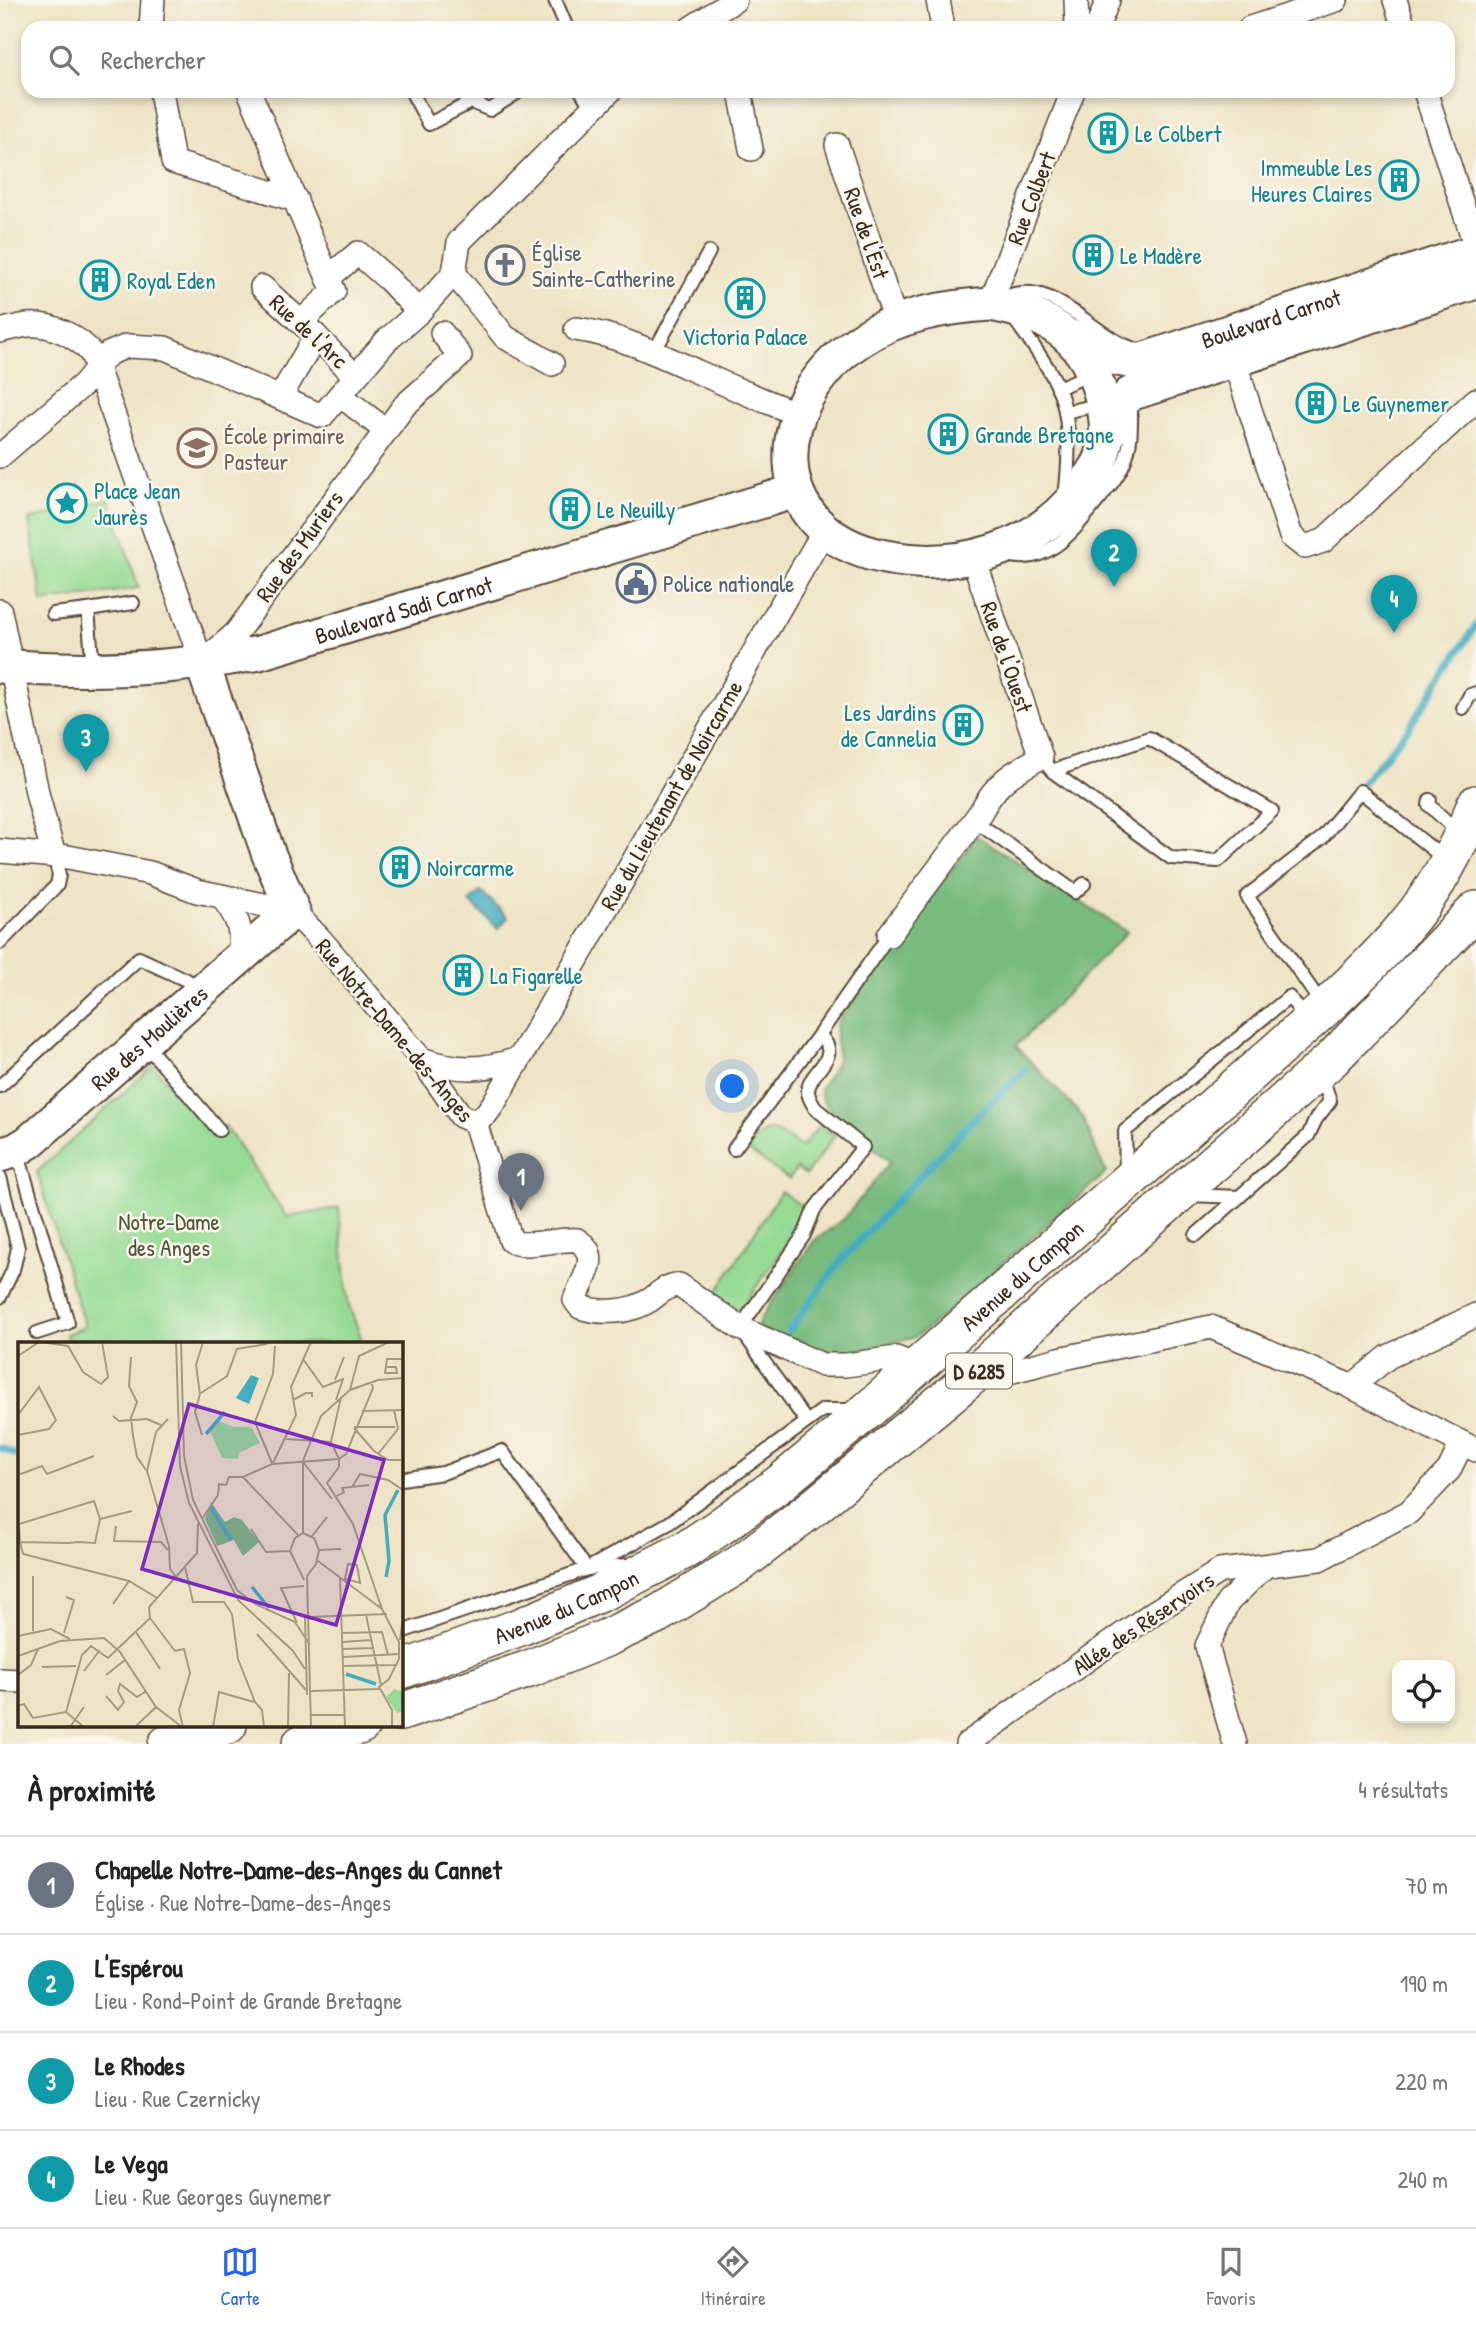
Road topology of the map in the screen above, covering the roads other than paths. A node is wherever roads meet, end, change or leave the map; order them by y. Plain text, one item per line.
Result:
1 (153, 0) edge
2 (555, 0) edge
3 (735, 0) edge
4 (938, 0) edge
5 (1076, 0) edge
6 (1108, 0) edge
7 (1336, 0) edge
8 (1395, 0) edge
9 (152, 21) edge
10 (564, 21) edge
11 (716, 21) edge
12 (942, 21) edge
13 (1077, 21) edge
14 (1100, 21) edge
15 (1272, 21) edge
16 (1402, 21) edge
17 (162, 98) edge
18 (252, 98) edge
19 (415, 98) edge
20 (509, 98) edge
21 (595, 98) edge
22 (741, 98) edge
23 (1071, 98) edge
24 (1427, 98) edge
25 (837, 145) dead end
26 (751, 149) dead end
27 (296, 200) junction
28 (1476, 249) edge
29 (709, 252) dead end
30 (1476, 264) edge
31 (454, 273) junction
32 (328, 278) junction
33 (1476, 282) edge
34 (262, 287) dead end
35 (998, 306) junction
36 (423, 311) junction
37 (896, 321) junction
38 (308, 329) junction
39 (576, 329) dead end
40 (0, 331) edge
41 (442, 333) dead end
42 (1067, 335) junction
43 (654, 352) junction
44 (1234, 360) junction
45 (552, 364) dead end
46 (98, 369) junction
47 (1093, 373) junction
48 (355, 376) junction
49 (1058, 388) junction
50 (1133, 389) junction
51 (340, 394) junction
52 (280, 397) junction
53 (1476, 400) edge
54 (1065, 412) junction
55 (798, 414) junction
56 (385, 430) junction
57 (0, 456) edge
58 (796, 491) junction
59 (1064, 510) junction
60 (824, 531) junction
61 (986, 554) junction
62 (133, 603) dead end
63 (88, 610) junction
64 (0, 611) edge
65 (53, 614) dead end
66 (202, 663) junction
67 (6, 666) edge
68 (93, 669) junction
69 (1476, 693) edge
70 (1463, 708) dead end
71 (1046, 764) junction
72 (1430, 800) dead end
73 (975, 821) junction
74 (1462, 842) edge
75 (0, 851) edge
76 (54, 856) junction
77 (1084, 884) dead end
78 (221, 896) junction
79 (1476, 910) edge
80 (293, 911) junction
81 (889, 935) joint
82 (0, 943) edge
83 (238, 958) junction
84 (204, 989) junction
85 (1318, 1016) junction
86 (818, 1035) junction
87 (128, 1048) junction
88 (421, 1059) junction
89 (519, 1059) junction
90 (1319, 1070) junction
91 (0, 1086) edge
92 (475, 1122) junction
93 (219, 1130) dead end
94 (734, 1149) dead end
95 (5, 1161) edge
96 (1178, 1195) junction
97 (1239, 1197) junction
98 (1196, 1235) dead end
99 (0, 1297) edge
100 (1476, 1315) edge
101 (740, 1328) junction
102 (1024, 1331) junction
103 (37, 1333) dead end
104 (1059, 1359) junction
105 (916, 1366) junction
106 (964, 1384) junction
107 (1351, 1387) junction
108 (867, 1410) junction
109 (806, 1420) junction
110 (1469, 1447) edge
111 (402, 1479) edge
112 (663, 1562) junction
113 (1264, 1567) junction
114 (587, 1569) junction
115 (402, 1632) edge
116 (402, 1670) edge
117 (0, 1680) edge
118 (18, 1681) edge
119 (402, 1712) edge
120 (222, 1727) edge
121 (355, 1727) edge
122 (167, 1744) edge
123 (301, 1744) edge
124 (967, 1744) edge
125 (1235, 1744) edge

1 - 9 street
2 - 10 lane
3 - 11 street
4 - 12 street
5 - 13 street
6 - 14 street
7 - 15 street
8 - 16 street
17 - 27 street
18 - 27 street
19 - 20 lane
21 - 31 street
22 - 26 street
23 - 35 street, Rue Colbert
24 - 28 street
25 - 37 street, Rue de l'Est
27 - 32 street
28 - 50 main road, Boulevard Carnot
29 - 43 lane
30 - 50 lane
31 - 36 street
31 - 45 street
32 - 36 street
32 - 38 street
33 - 44 main road, Boulevard Carnot
34 - 38 street, Rue de l'Arc
35 - 37 main road
35 - 42 main road
35 - 49 lane
35 - 50 lane
36 - 48 street
37 - 55 main road
38 - 48 street, Rue de l'Arc
38 - 52 street
39 - 43 street
40 - 46 street
41 - 56 street, Rue des Muriers
42 - 47 main road
42 - 50 main road, Boulevard Carnot
43 - 55 street
44 - 50 main road, Boulevard Carnot
44 - 53 street
46 - 52 street
46 - 57 street
46 - 66 street
47 - 49 lane
47 - 50 main road
48 - 51 street
49 - 54 lane
50 - 54 lane
50 - 59 main road
50 - 61 lane
51 - 52 street
51 - 56 street
54 - 59 lane
55 - 58 main road
56 - 66 street, Rue des Muriers
58 - 60 main road
58 - 66 main road, Boulevard Sadi Carnot
59 - 61 main road
60 - 61 main road
60 - 89 street, Rue du Lieutenant de Noircarme
61 - 71 street, Rue de l'Ouest
62 - 63 lane
63 - 65 lane
63 - 68 lane
64 - 67 street
66 - 68 main road, Boulevard Sadi Carnot
66 - 80 main road, Rue Notre-Dame-des-Anges
67 - 68 main road, Boulevard Sadi Carnot
67 - 76 street
69 - 70 lane
71 - 71 lane
71 - 73 street
72 - 74 lane
73 - 77 lane
73 - 81 street
74 - 85 main road, Avenue du Campon / D 6285
74 - 85 lane
75 - 76 street
76 - 78 street
76 - 82 lane
78 - 80 street
78 - 83 street
79 - 90 main road, Avenue du Campon / D 6285
80 - 83 main road, Rue des Moulières
80 - 88 street, Rue Notre-Dame-des-Anges
81 - 86 lane
83 - 84 main road, Rue des Moulières
84 - 87 main road, Rue des Moulières
84 - 91 lane
85 - 105 main road, Avenue du Campon / D 6285
86 - 94 lane
86 - 101 lane
87 - 93 lane
87 - 95 main road, Rue des Moulières
88 - 89 street
88 - 92 street, Rue Notre-Dame-des-Anges
89 - 92 street, Rue du Lieutenant de Noircarme
90 - 96 main road, Avenue du Campon / D 6285
90 - 97 lane
92 - 101 street, Rue Notre-Dame-des-Anges
95 - 99 lane
95 - 103 lane
96 - 97 lane
96 - 102 main road, Avenue du Campon / D 6285
97 - 98 lane
100 - 107 street
101 - 105 street, Rue Notre-Dame-des-Anges
101 - 109 lane
102 - 104 street
102 - 106 main road, Avenue du Campon / D 6285
104 - 106 street
104 - 107 street
105 - 108 main road, Avenue du Campon / D 6285
106 - 119 main road, Avenue du Campon / D 6285
107 - 110 street
108 - 109 lane
108 - 112 main road, Avenue du Campon / D 6285
109 - 114 lane
110 - 113 street, Allée des Réservoirs
111 - 114 lane
112 - 114 lane
112 - 116 main road, Avenue du Campon / D 6285
113 - 124 street, Allée des Réservoirs
113 - 125 street
114 - 115 lane
117 - 118 street
120 - 122 main road
121 - 123 main road

